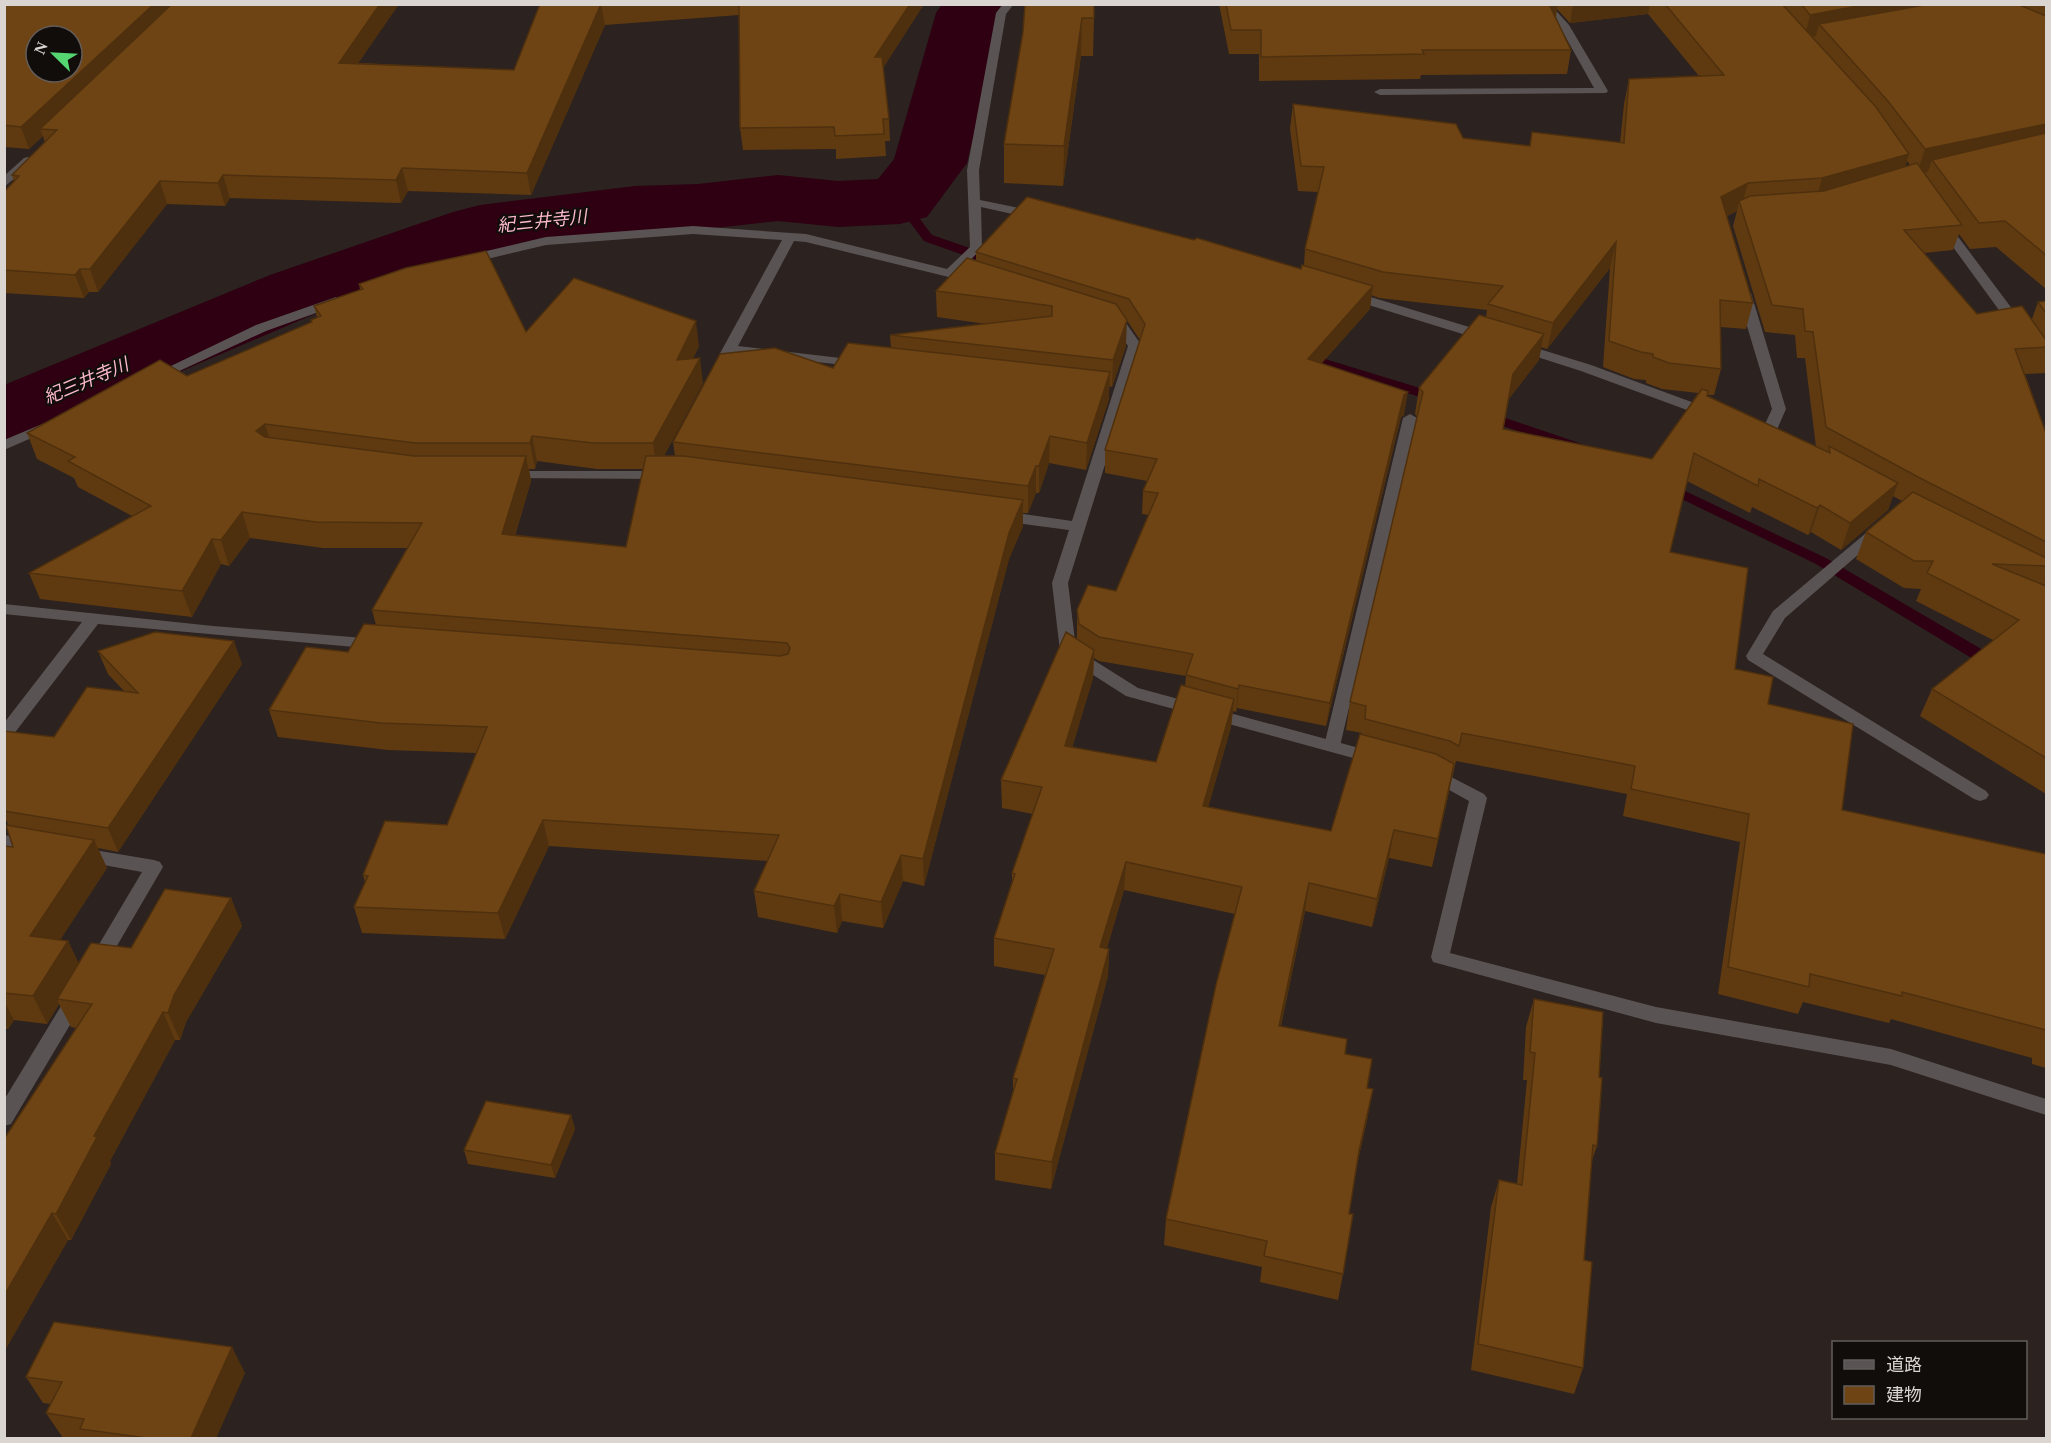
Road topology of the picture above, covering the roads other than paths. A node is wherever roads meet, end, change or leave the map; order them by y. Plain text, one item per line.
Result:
1 (1010, 4) edge
2 (1543, 4) edge
3 (1380, 92) dead end
4 (39, 150) edge
5 (4, 183) edge
6 (974, 202) junction
7 (1933, 211) edge
8 (1053, 218) edge
9 (789, 237) junction
10 (457, 262) edge
11 (954, 269) junction
12 (1740, 277) edge
13 (985, 283) edge
14 (1337, 291) edge
15 (348, 297) edge
16 (1088, 315) edge
17 (2025, 337) edge
18 (729, 349) junction
19 (871, 366) edge
20 (718, 370) edge
21 (144, 382) edge
22 (1410, 418) dead end
23 (1725, 419) edge
24 (58, 421) edge
25 (4, 446) edge
26 (1788, 447) edge
27 (669, 471) edge
28 (490, 475) edge
29 (983, 514) edge
30 (1886, 524) edge
31 (1078, 526) junction
32 (4, 609) edge
33 (94, 618) junction
34 (391, 645) edge
35 (4, 735) edge
36 (1332, 746) junction
37 (1396, 764) edge
38 (1417, 769) edge
39 (1980, 795) dead end
40 (4, 841) edge
41 (2046, 1107) edge
42 (4, 1118) edge

1 - 6 street
2 - 3 street
4 - 5 street
6 - 8 street
6 - 11 street
7 - 17 street
9 - 10 street
9 - 11 street
9 - 18 street
11 - 13 street
12 - 26 street
14 - 23 street
15 - 21 street
16 - 31 street
18 - 19 street
18 - 20 street
22 - 36 street
24 - 25 street
27 - 28 street
29 - 31 street
30 - 39 street
31 - 36 street
32 - 33 street
33 - 34 street
33 - 35 street
36 - 37 street
38 - 41 street
40 - 42 street

